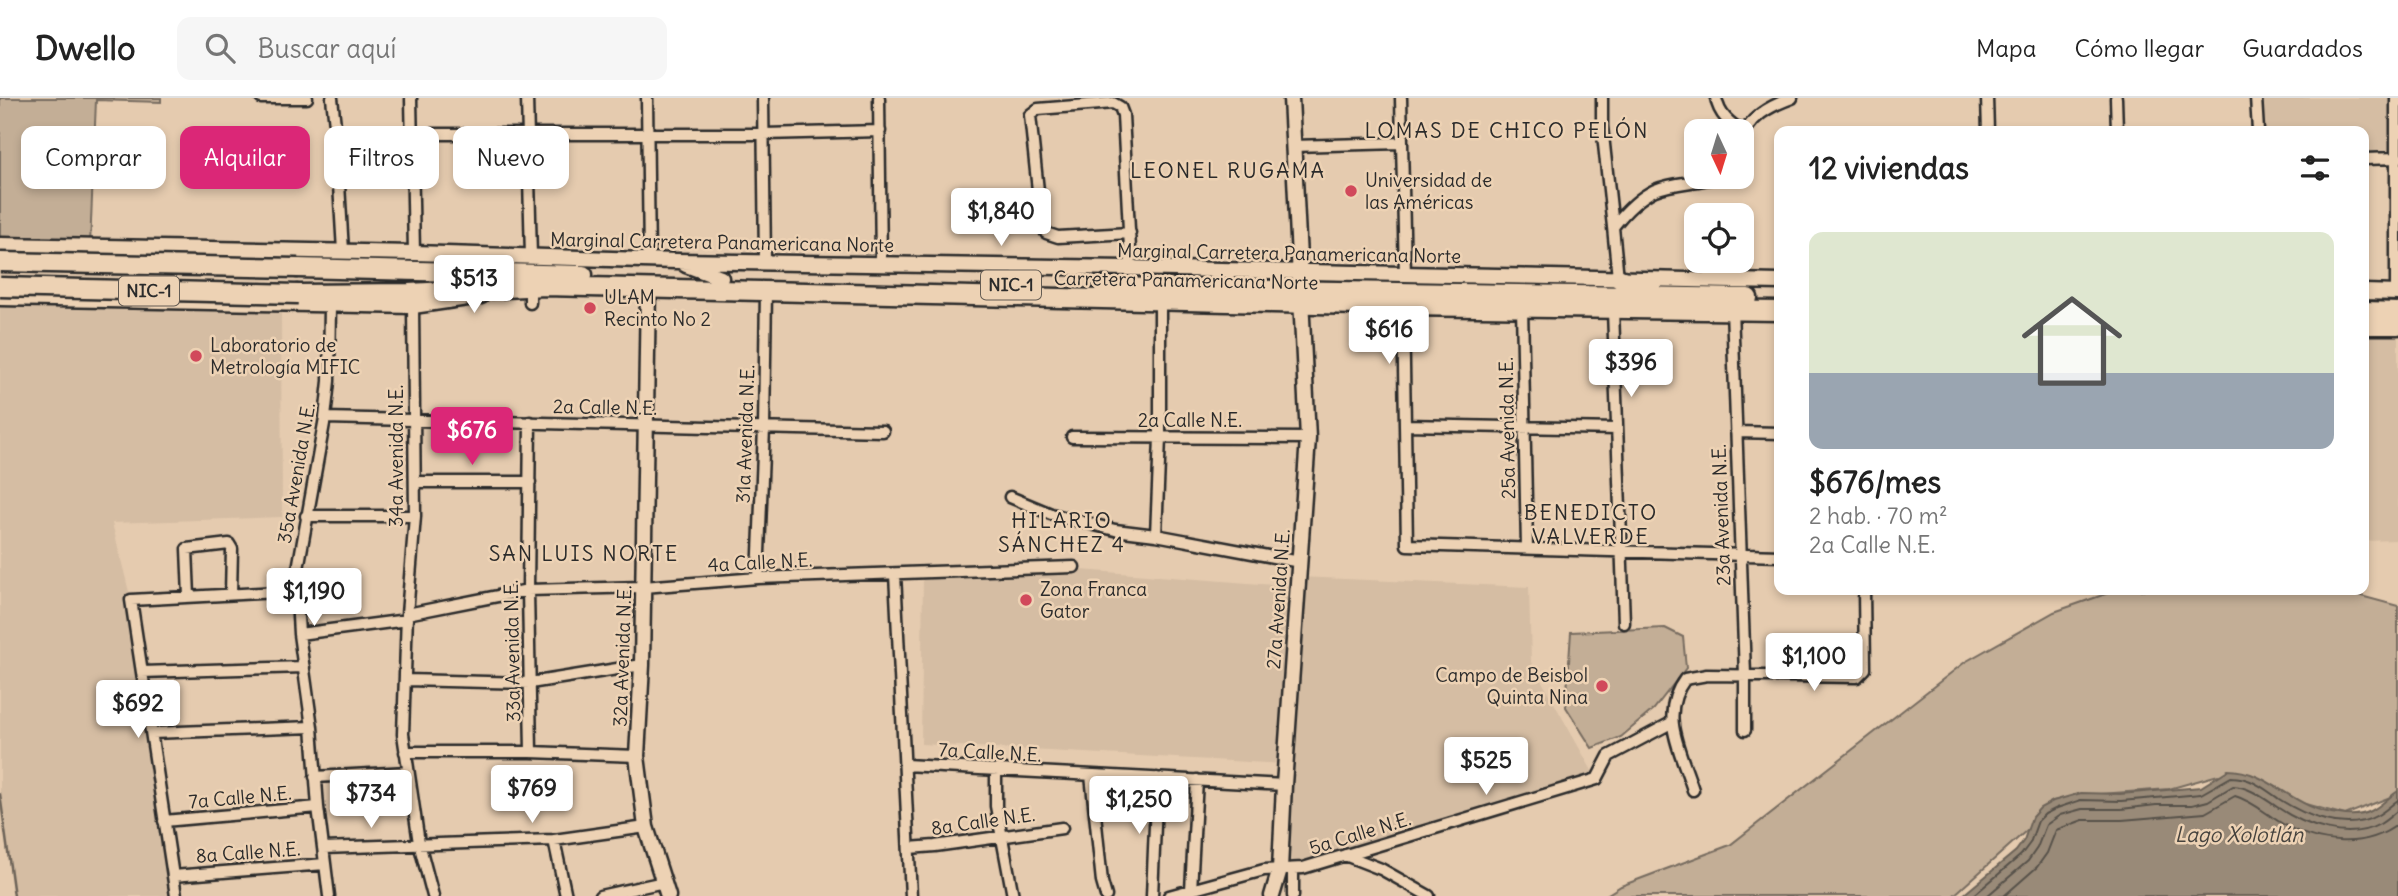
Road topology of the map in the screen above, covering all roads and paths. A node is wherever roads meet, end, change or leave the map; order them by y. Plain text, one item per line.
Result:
1 (261, 98) edge
2 (307, 98) edge
3 (332, 98) edge
4 (411, 98) edge
5 (527, 98) edge
6 (647, 98) edge
7 (763, 98) edge
8 (879, 98) edge
9 (1291, 98) edge
10 (1401, 98) edge
11 (1602, 98) edge
12 (1716, 98) edge
13 (1792, 98) edge
14 (1987, 98) edge
15 (2116, 98) edge
16 (2256, 98) edge
17 (2396, 98) edge
18 (1726, 119) edge
19 (1754, 124) edge
20 (335, 126) edge
21 (411, 126) edge
22 (528, 126) edge
23 (1988, 126) edge
24 (2117, 126) edge
25 (2258, 126) edge
26 (880, 131) junction
27 (648, 134) junction
28 (764, 134) junction
29 (569, 135) edge
30 (1401, 143) junction
31 (1293, 146) junction
32 (2398, 158) edge
33 (2369, 159) edge
34 (1684, 184) edge
35 (339, 189) edge
36 (412, 189) edge
37 (529, 189) edge
38 (1613, 227) junction
39 (1130, 233) junction
40 (7, 245) edge
41 (44, 246) junction
42 (343, 251) junction
43 (414, 253) junction
44 (29, 257) junction
45 (531, 257) junction
46 (649, 260) junction
47 (676, 261) junction
48 (0, 262) edge
49 (765, 262) junction
50 (875, 264) junction
51 (1131, 268) junction
52 (1405, 275) junction
53 (721, 278) junction
54 (1618, 278) junction
55 (1774, 282) edge
56 (648, 288) junction
57 (1300, 289) junction
58 (766, 291) junction
59 (2369, 292) edge
60 (2397, 293) edge
61 (4, 294) edge
62 (530, 294) junction
63 (1160, 300) junction
64 (1774, 300) edge
65 (1732, 304) junction
66 (330, 305) junction
67 (413, 306) junction
68 (1403, 306) junction
69 (1522, 307) junction
70 (1614, 310) junction
71 (1774, 310) edge
72 (2369, 312) edge
73 (2398, 312) edge
74 (2369, 325) edge
75 (2398, 325) edge
76 (325, 418) junction
77 (415, 420) junction
78 (530, 422) junction
79 (646, 425) junction
80 (1405, 425) junction
81 (1525, 427) junction
82 (764, 428) junction
83 (1617, 429) junction
84 (883, 431) dead end
85 (1736, 432) junction
86 (1774, 433) edge
87 (1072, 436) dead end
88 (1160, 438) junction
89 (1308, 438) junction
90 (415, 482) junction
91 (530, 482) junction
92 (1010, 497) dead end
93 (306, 516) junction
94 (415, 516) junction
95 (1156, 535) junction
96 (1527, 548) junction
97 (1620, 551) junction
98 (1741, 556) junction
99 (1774, 556) edge
100 (1300, 562) junction
101 (1074, 567) dead end
102 (895, 574) junction
103 (758, 578) junction
104 (643, 587) junction
105 (528, 590) junction
106 (296, 591) junction
107 (231, 594) junction
108 (1864, 595) edge
109 (189, 596) junction
110 (407, 617) junction
111 (1624, 623) dead end
112 (299, 634) junction
113 (642, 665) junction
114 (304, 667) junction
115 (142, 672) junction
116 (1745, 675) junction
117 (406, 680) junction
118 (530, 683) junction
119 (1671, 723) junction
120 (312, 727) junction
121 (1745, 730) dead end
122 (152, 733) junction
123 (405, 752) junction
124 (531, 752) junction
125 (637, 756) junction
126 (905, 765) junction
127 (996, 770) junction
128 (408, 772) junction
129 (1091, 775) junction
130 (316, 777) junction
131 (1157, 778) junction
132 (1197, 780) junction
133 (1284, 785) junction
134 (1693, 790) dead end
135 (318, 807) junction
136 (164, 821) junction
137 (646, 827) junction
138 (1062, 828) dead end
139 (1002, 837) junction
140 (554, 840) junction
141 (419, 843) junction
142 (323, 848) junction
143 (909, 848) junction
144 (1345, 855) junction
145 (325, 864) junction
146 (1286, 869) junction
147 (173, 876) junction
148 (666, 889) edge
149 (1191, 890) junction
150 (176, 896) edge
151 (329, 896) edge
152 (433, 896) edge
153 (566, 896) edge
154 (600, 896) edge
155 (911, 896) edge
156 (1013, 896) edge
157 (1105, 896) edge
158 (1152, 896) edge
159 (1169, 896) edge
160 (1272, 896) edge
161 (1293, 896) edge
162 (1429, 896) edge

1 - 2 street
3 - 20 street
4 - 21 street
5 - 22 street
6 - 27 street
7 - 28 street
8 - 26 street
9 - 31 street, 27a Avenida N.E.
10 - 30 street
11 - 38 street
12 - 18 street
13 - 19 street
14 - 23 street
15 - 24 street
16 - 25 street
17 - 32 street
26 - 28 street
26 - 50 street
27 - 28 street
27 - 29 street
27 - 46 street
28 - 49 street
30 - 31 street
30 - 52 street
31 - 57 street, 27a Avenida N.E.
32 - 33 street
32 - 60 street
34 - 38 street
35 - 42 street
36 - 43 street
37 - 45 street
38 - 54 street
39 - 39 street
39 - 51 street
40 - 41 street, Marginal Carretera Panamericana Norte
40 - 44 street
41 - 42 street, Marginal Carretera Panamericana Norte
41 - 44 street
42 - 43 street, Marginal Carretera Panamericana Norte
43 - 45 street, Marginal Carretera Panamericana Norte
44 - 61 street
45 - 46 street, Marginal Carretera Panamericana Norte
46 - 47 street, Marginal Carretera Panamericana Norte
47 - 49 street, Marginal Carretera Panamericana Norte
47 - 53 street
48 - 53 highway, Carretera Panamericana Norte / NIC-1, bridge
49 - 50 street, Marginal Carretera Panamericana Norte
50 - 51 street, Marginal Carretera Panamericana Norte
51 - 57 street, Marginal Carretera Panamericana Norte
52 - 54 street, Marginal Carretera Panamericana Norte
52 - 57 street, Marginal Carretera Panamericana Norte
53 - 57 highway, Carretera Panamericana Norte / NIC-1
54 - 55 street, Marginal Carretera Panamericana Norte
54 - 65 highway
56 - 58 highway, Carretera Panamericana Norte / NIC-1
56 - 62 highway, Carretera Panamericana Norte / NIC-1
56 - 79 street, 32a Avenida N.E.
57 - 63 highway, Carretera Panamericana Norte / NIC-1
57 - 65 highway, Carretera Panamericana Norte / NIC-1
57 - 68 highway, Carretera Panamericana Norte / NIC-1
57 - 89 street, 27a Avenida N.E.
58 - 63 highway, Carretera Panamericana Norte / NIC-1
58 - 82 street, 31a Avenida N.E.
59 - 60 street
61 - 62 highway, Carretera Panamericana Norte / NIC-1, bridge
61 - 66 street
62 - 67 street, NIC-1
63 - 88 street
64 - 65 highway, Carretera Panamericana Norte / NIC-1
65 - 70 highway, Carretera Panamericana Norte / NIC-1
65 - 71 highway, Carretera Panamericana Norte / NIC-1
65 - 85 street, 23a Avenida N.E.
66 - 67 street
66 - 76 street, 35a Avenida N.E.
67 - 77 street, 34a Avenida N.E.
68 - 69 highway, Carretera Panamericana Norte / NIC-1
68 - 80 street
69 - 70 highway, Carretera Panamericana Norte / NIC-1
69 - 81 street, 25a Avenida N.E.
70 - 83 street
72 - 73 highway
74 - 75 highway
76 - 77 street, 2a Calle N.E.
76 - 93 street, 35a Avenida N.E.
77 - 78 street, 2a Calle N.E.
77 - 90 street, 34a Avenida N.E.
78 - 79 street, 2a Calle N.E.
78 - 91 street, 33a Avenida N.E.
79 - 82 street, 2a Calle N.E.
79 - 104 street, 32a Avenida N.E.
80 - 81 street
80 - 96 street
81 - 83 street
81 - 96 street, 25a Avenida N.E.
82 - 84 street, 2a Calle N.E.
82 - 103 street, 31a Avenida N.E.
83 - 97 street
85 - 86 street
85 - 98 street, 23a Avenida N.E.
87 - 88 street, 2a Calle N.E.
88 - 89 street, 2a Calle N.E.
88 - 95 street
89 - 100 street, 27a Avenida N.E.
90 - 91 street
90 - 94 street, 34a Avenida N.E.
91 - 105 street, 33a Avenida N.E.
92 - 95 street
93 - 94 street
93 - 106 street, 35a Avenida N.E.
94 - 110 street, 34a Avenida N.E.
95 - 100 street
96 - 97 street
97 - 98 street
97 - 111 street
98 - 99 street
98 - 116 street, 23a Avenida N.E.
100 - 133 street, 27a Avenida N.E.
101 - 102 street, 4a Calle N.E.
102 - 103 street, 4a Calle N.E.
102 - 126 street
103 - 104 street, 4a Calle N.E.
104 - 105 street, 4a Calle N.E.
104 - 113 street, 32a Avenida N.E.
105 - 110 street, 4a Calle N.E.
105 - 118 street, 33a Avenida N.E.
106 - 107 street
106 - 112 street, 35a Avenida N.E.
107 - 109 street
107 - 109 street
108 - 116 street
109 - 115 street
110 - 112 street, 4a Calle N.E.
110 - 117 street, 34a Avenida N.E.
112 - 114 street, 35a Avenida N.E.
113 - 118 street
113 - 125 street, 32a Avenida N.E.
114 - 115 street
114 - 120 street, 35a Avenida N.E.
115 - 122 street
116 - 119 street
116 - 121 street, 23a Avenida N.E.
117 - 118 street
117 - 123 street, 34a Avenida N.E.
118 - 124 street, 33a Avenida N.E.
119 - 134 street
119 - 144 street, 5a Calle N.E.
120 - 122 street
120 - 130 street, 35a Avenida N.E.
122 - 136 street
123 - 124 street
123 - 128 street, 34a Avenida N.E.
124 - 125 street
125 - 137 street, 32a Avenida N.E.
126 - 127 street, 7a Calle N.E.
126 - 143 street
127 - 129 street, 7a Calle N.E.
127 - 139 street
128 - 130 street
128 - 141 street, 34a Avenida N.E.
129 - 131 street, 7a Calle N.E.
129 - 157 street
130 - 135 street, 35a Avenida N.E.
131 - 132 street, 7a Calle N.E.
131 - 158 street
132 - 133 street, 7a Calle N.E.
132 - 149 street
133 - 146 street, 27a Avenida N.E.
135 - 136 street, 7a Calle N.E.
135 - 142 street, 35a Avenida N.E.
136 - 147 street
137 - 140 street, 8a Calle N.E.
137 - 148 street, 32a Avenida N.E.
138 - 139 street, 8a Calle N.E.
139 - 143 street, 8a Calle N.E.
139 - 156 street
140 - 141 street, 8a Calle N.E.
140 - 153 street
141 - 142 street, 8a Calle N.E.
141 - 152 street, 34a Avenida N.E.
142 - 145 street, 35a Avenida N.E.
143 - 155 street
144 - 146 street, 5a Calle N.E.
144 - 162 street
145 - 147 street, 8a Calle N.E.
145 - 151 street, 35a Avenida N.E.
146 - 149 street, 5a Calle N.E.
146 - 160 street, 27a Avenida N.E.
146 - 161 street
147 - 150 street
148 - 154 street
149 - 159 street, 5a Calle N.E.

